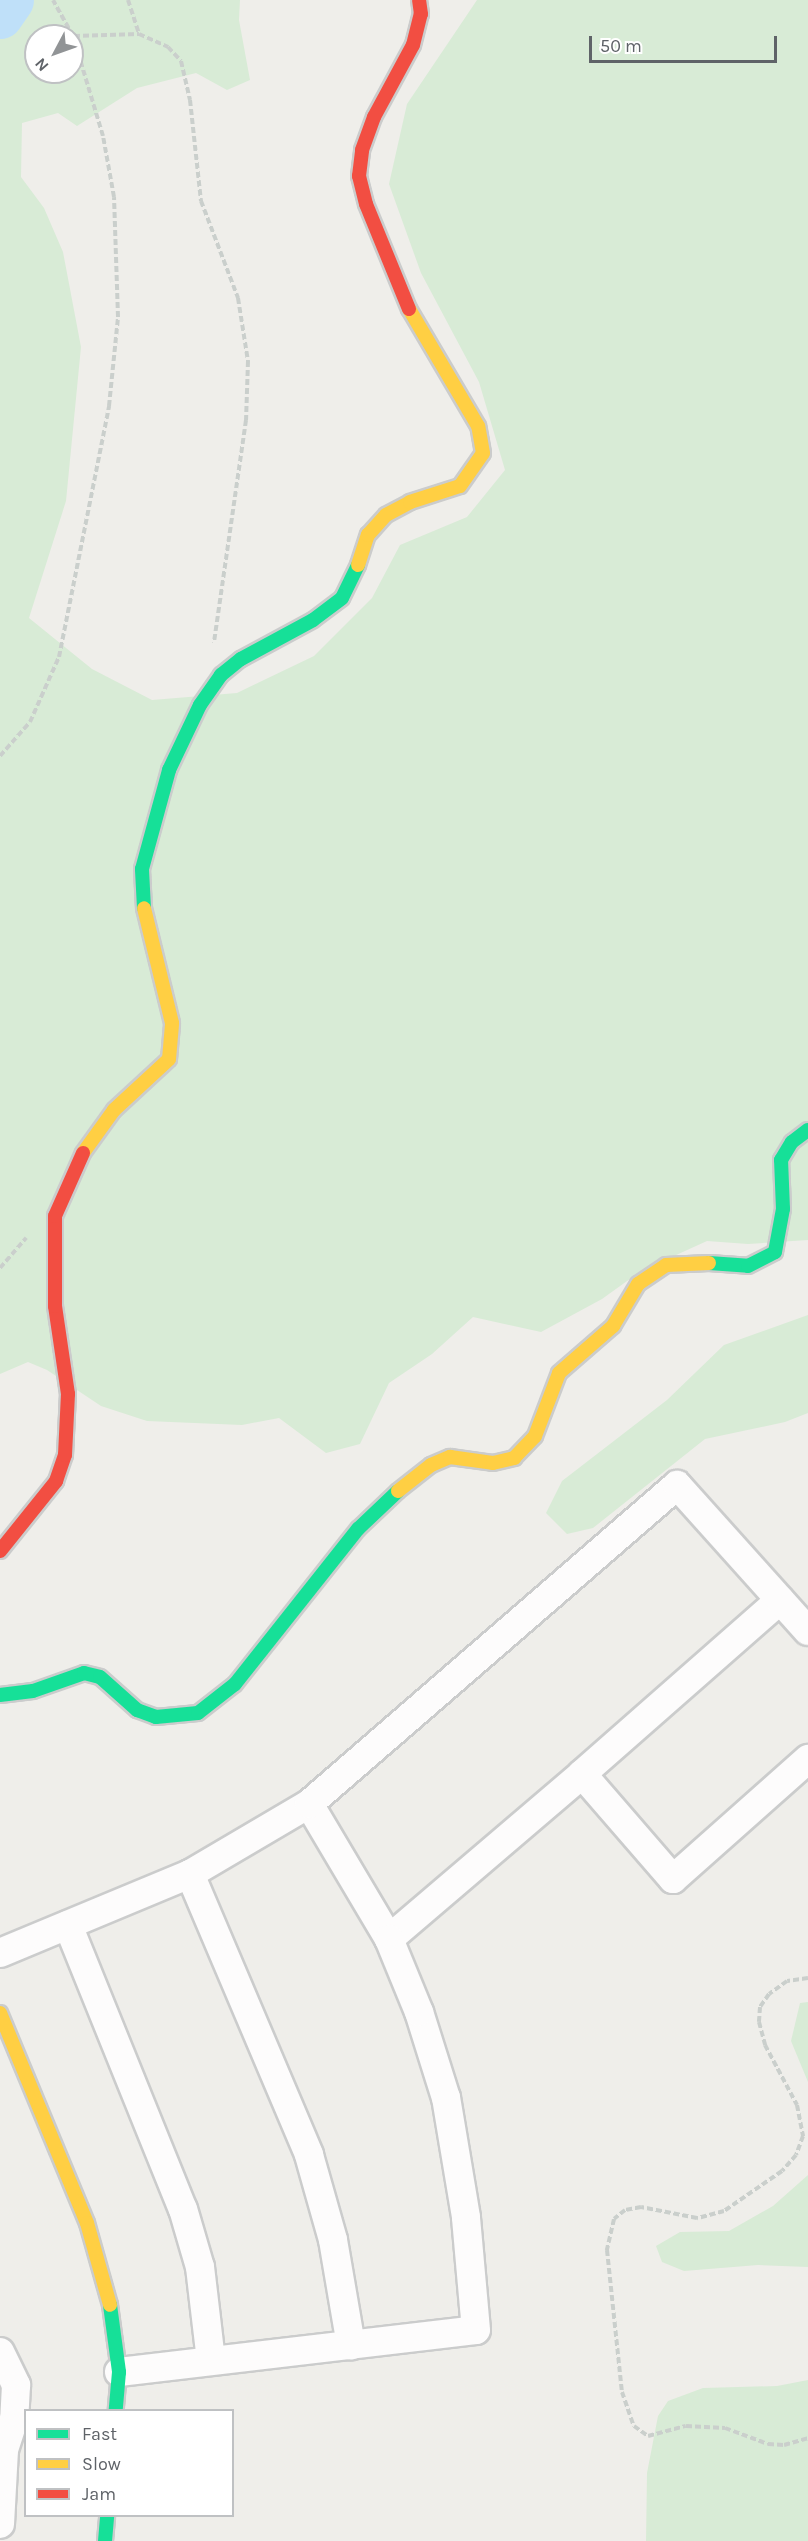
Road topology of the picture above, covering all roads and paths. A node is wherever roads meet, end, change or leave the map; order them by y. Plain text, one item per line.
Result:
1 (53, 0) edge
2 (128, 0) edge
3 (419, 0) edge
4 (66, 24) edge
5 (139, 34) junction
6 (84, 36) edge
7 (84, 73) edge
8 (221, 675) junction
9 (0, 756) edge
10 (808, 1130) edge
11 (0, 1551) edge
12 (780, 1600) junction
13 (808, 1631) edge
14 (0, 1695) edge
15 (808, 1759) edge
16 (582, 1773) junction
17 (309, 1804) junction
18 (190, 1874) junction
19 (68, 1925) junction
20 (389, 1939) junction
21 (0, 1953) edge
22 (808, 1978) edge
23 (0, 2013) edge
24 (351, 2345) junction
25 (1, 2359) edge
26 (210, 2360) junction
27 (119, 2372) junction
28 (116, 2409) edge
29 (808, 2438) edge
30 (2, 2450) edge
31 (107, 2517) edge
32 (0, 2524) edge
33 (105, 2541) edge

1 - 4 path
2 - 5 path
3 - 8 street
5 - 6 path
5 - 8 path
7 - 9 path
8 - 11 street
10 - 14 street
12 - 13 street
12 - 16 street
12 - 17 street
15 - 16 street
16 - 20 street
17 - 18 street
17 - 20 street
18 - 19 street
18 - 24 street
19 - 21 street
19 - 26 street
20 - 24 street
22 - 29 path
23 - 27 street
24 - 26 street
25 - 30 street
26 - 27 street
27 - 28 street
30 - 32 street
31 - 33 street

